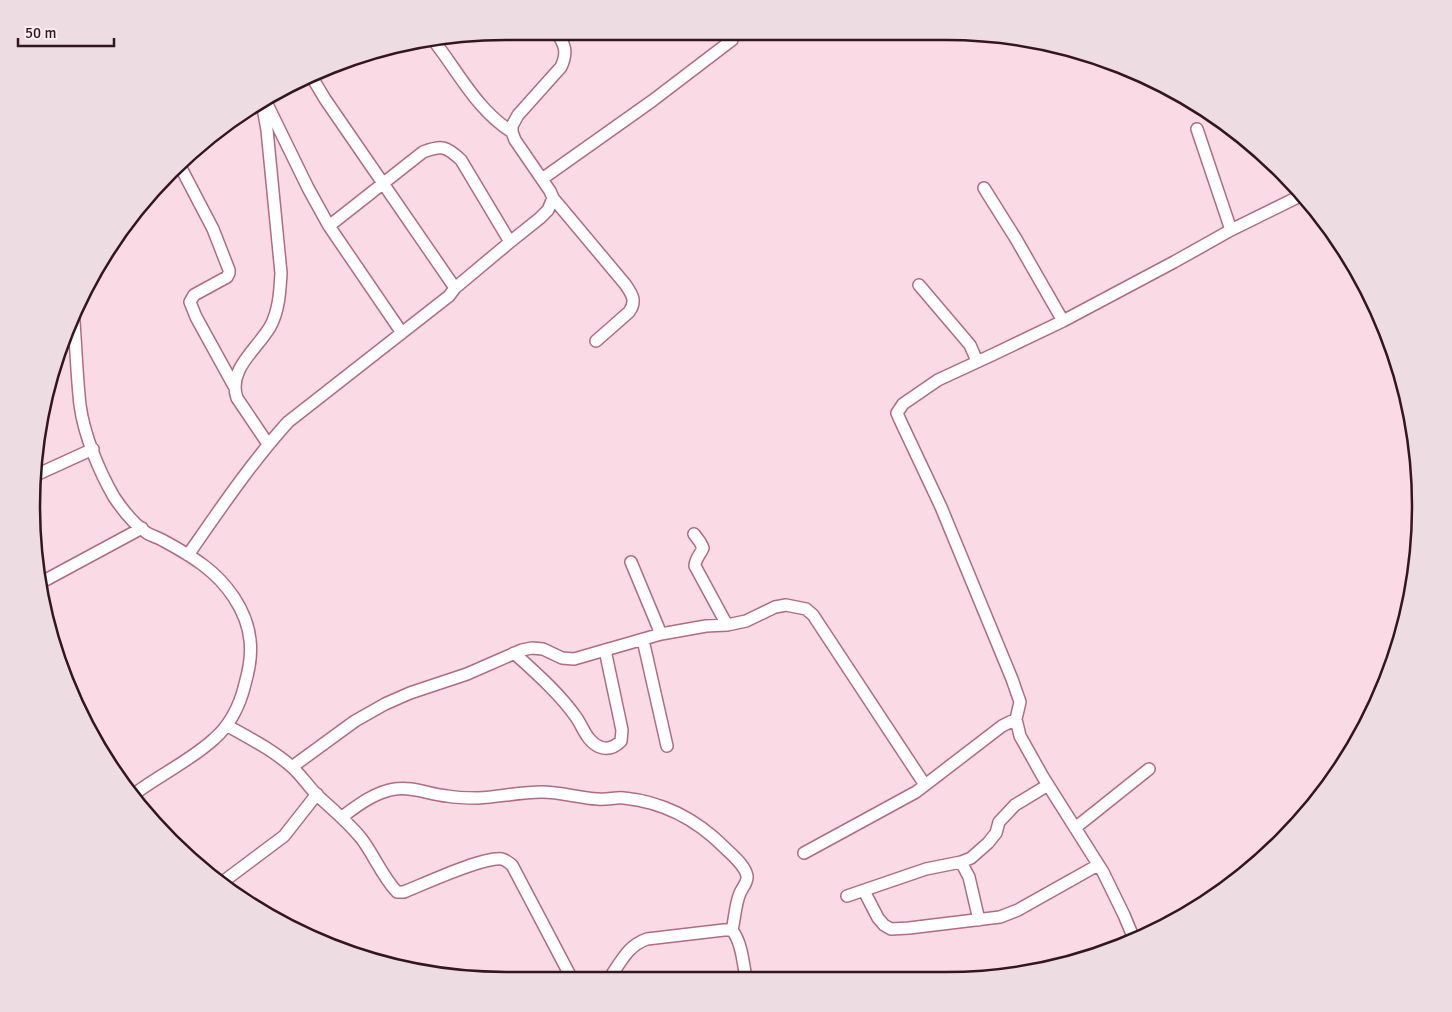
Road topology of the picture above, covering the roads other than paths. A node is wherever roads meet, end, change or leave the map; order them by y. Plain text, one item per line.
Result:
1 (560, 40) edge
2 (732, 40) dead end
3 (437, 45) edge
4 (314, 81) edge
5 (267, 106) edge
6 (265, 107) edge
7 (1198, 129) dead end
8 (512, 132) junction
9 (182, 170) edge
10 (542, 179) junction
11 (383, 184) junction
12 (984, 188) dead end
13 (552, 198) junction
14 (1295, 198) edge
15 (328, 226) junction
16 (1231, 230) junction
17 (510, 242) junction
18 (919, 285) dead end
19 (455, 288) junction
20 (1063, 320) junction
21 (75, 329) edge
22 (402, 333) junction
23 (596, 341) dead end
24 (978, 361) junction
25 (234, 386) junction
26 (268, 444) junction
27 (93, 449) junction
28 (41, 473) edge
29 (142, 528) junction
30 (694, 534) dead end
31 (188, 555) junction
32 (631, 562) dead end
33 (46, 580) edge
34 (728, 625) junction
35 (661, 634) junction
36 (643, 640) junction
37 (605, 650) junction
38 (514, 653) junction
39 (1016, 719) junction
40 (228, 726) junction
41 (667, 746) dead end
42 (292, 767) junction
43 (1149, 769) dead end
44 (925, 785) junction
45 (1048, 785) junction
46 (138, 792) edge
47 (317, 794) junction
48 (342, 817) junction
49 (1075, 828) junction
50 (804, 853) dead end
51 (961, 862) junction
52 (1098, 865) junction
53 (227, 879) edge
54 (864, 891) junction
55 (847, 896) dead end
56 (979, 920) junction
57 (732, 930) junction
58 (1132, 933) edge
59 (568, 972) edge
60 (614, 972) edge
61 (745, 972) edge

1 - 8 street
2 - 10 street
3 - 8 street
4 - 11 street
5 - 15 street
6 - 25 street
7 - 16 street
8 - 10 street
9 - 25 street
10 - 13 street
11 - 15 street
11 - 17 street
11 - 19 street
12 - 20 street
13 - 17 street
13 - 23 street
14 - 16 street
15 - 22 street
16 - 20 street
17 - 19 street
18 - 24 street
19 - 22 street
20 - 24 street
21 - 27 street
22 - 26 street
24 - 39 street
25 - 26 street
26 - 31 street
27 - 28 street
27 - 29 street
29 - 31 street
29 - 33 street
30 - 34 street
31 - 40 street
32 - 35 street
34 - 35 street
34 - 44 street
35 - 36 street
36 - 37 street
36 - 41 street
37 - 38 street
37 - 38 street
38 - 42 street
39 - 44 street
39 - 45 street
40 - 42 street
40 - 46 street
42 - 47 street
43 - 49 street
44 - 50 street
45 - 49 street
45 - 51 street
47 - 48 street
47 - 53 street
48 - 57 street
48 - 59 street
49 - 52 street
51 - 54 street
51 - 56 street
52 - 56 street
52 - 58 street
54 - 55 street
54 - 56 street
57 - 60 street
57 - 61 street

